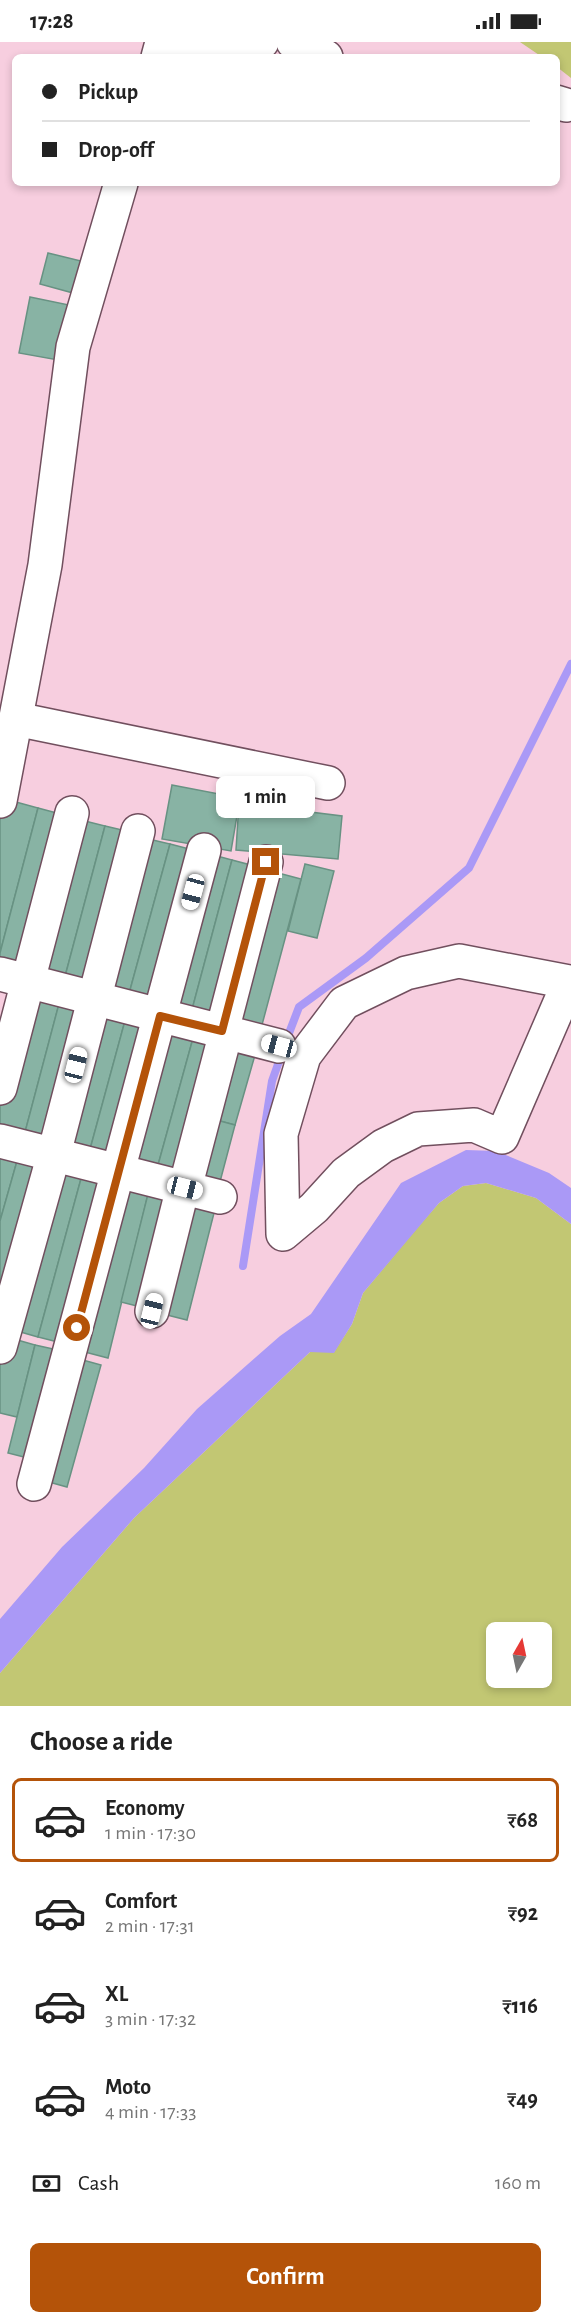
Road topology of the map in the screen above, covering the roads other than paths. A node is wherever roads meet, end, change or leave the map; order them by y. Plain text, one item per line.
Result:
1 (262, 42) edge
2 (293, 42) edge
3 (157, 48) edge
4 (226, 54) edge
5 (240, 54) edge
6 (322, 54) edge
7 (120, 186) edge
8 (16, 719) junction
9 (328, 783) dead end
10 (1, 796) edge
11 (72, 813) dead end
12 (138, 831) dead end
13 (204, 850) dead end
14 (266, 862) dead end
15 (14, 978) edge
16 (570, 982) edge
17 (93, 998) junction
18 (160, 1016) junction
19 (224, 1032) junction
20 (279, 1046) dead end
21 (0, 1088) edge
22 (0, 1141) edge
23 (54, 1154) junction
24 (117, 1170) junction
25 (184, 1188) junction
26 (220, 1197) dead end
27 (152, 1311) dead end
28 (0, 1347) edge
29 (34, 1484) dead end

1 - 5 lane
2 - 6 lane
3 - 4 lane
7 - 8 lane
8 - 9 lane
8 - 10 lane
11 - 15 lane
12 - 17 lane
13 - 18 lane
14 - 19 lane
15 - 17 lane
15 - 21 lane
16 - 16 lane
17 - 18 lane
17 - 23 lane
18 - 19 lane
18 - 24 lane
19 - 20 lane
19 - 25 lane
22 - 23 lane
23 - 24 lane
23 - 28 lane
24 - 25 lane
24 - 29 lane
25 - 26 lane
25 - 27 lane

